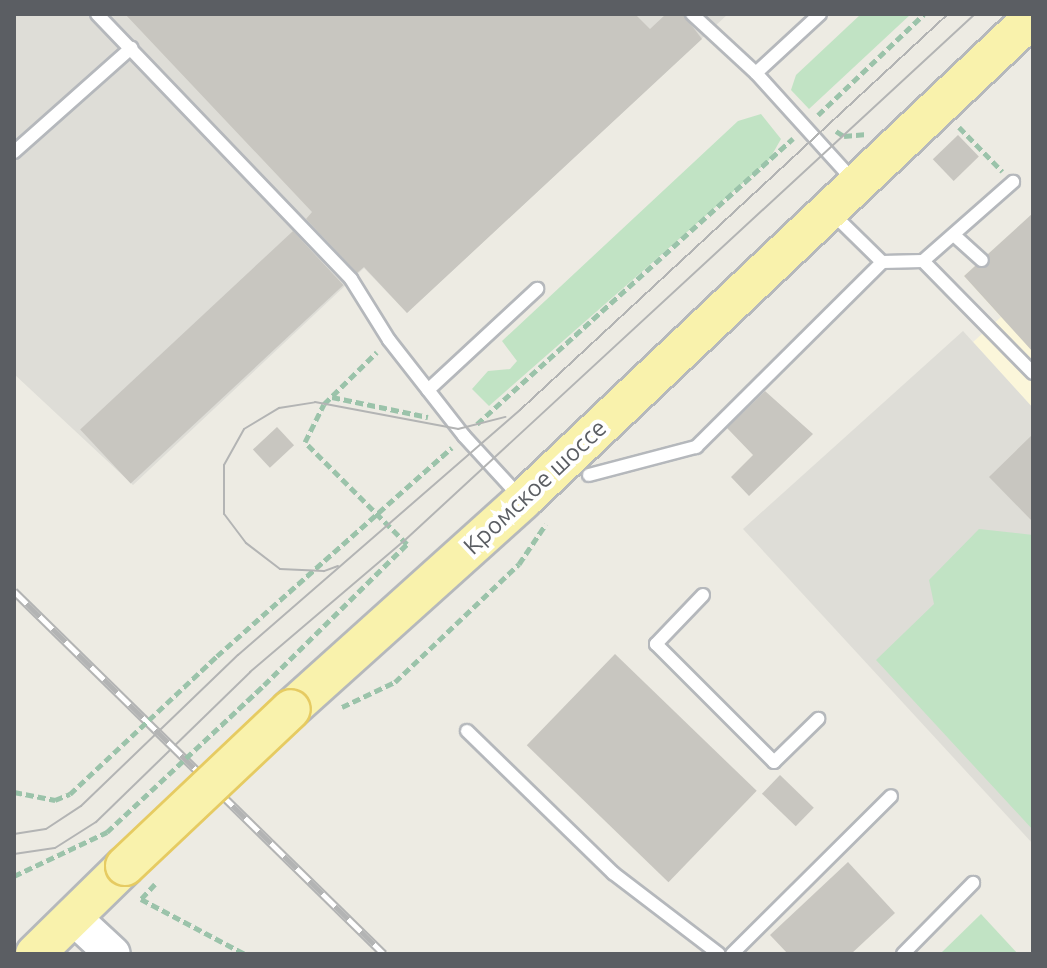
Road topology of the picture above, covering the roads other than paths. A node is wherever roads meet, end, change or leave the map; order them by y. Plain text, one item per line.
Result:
1 (97, 14) edge
2 (692, 14) edge
3 (820, 14) edge
4 (1033, 17) edge
5 (131, 48) junction
6 (756, 73) junction
7 (14, 152) edge
8 (1013, 182) road end
9 (855, 183) junction
10 (829, 210) junction
11 (955, 236) junction
12 (982, 260) dead end
13 (923, 261) junction
14 (882, 262) junction
15 (537, 289) dead end
16 (1033, 373) edge
17 (428, 390) junction
18 (589, 475) dead end
19 (538, 507) junction
20 (703, 595) dead end
21 (818, 719) dead end
22 (467, 731) dead end
23 (891, 796) dead end
24 (973, 883) dead end
25 (73, 917) junction
26 (35, 954) edge
27 (113, 954) edge
28 (719, 954) edge
29 (732, 954) edge
30 (903, 954) edge

1 - 5 lane
2 - 6 lane
3 - 6 lane
4 - 9 main road, Кромское шоссе
5 - 7 lane
5 - 17 lane
6 - 9 lane
8 - 11 lane
9 - 10 main road, Кромское шоссе
10 - 14 lane
10 - 19 main road, Кромское шоссе
11 - 12 lane
11 - 13 lane
13 - 14 lane
13 - 16 lane
14 - 18 lane
15 - 17 lane
17 - 19 lane
19 - 25 main road, Кромское шоссе, bridge
20 - 21 lane
22 - 28 lane
23 - 29 lane
24 - 30 lane
25 - 26 main road, Кромское шоссе
25 - 27 main road

